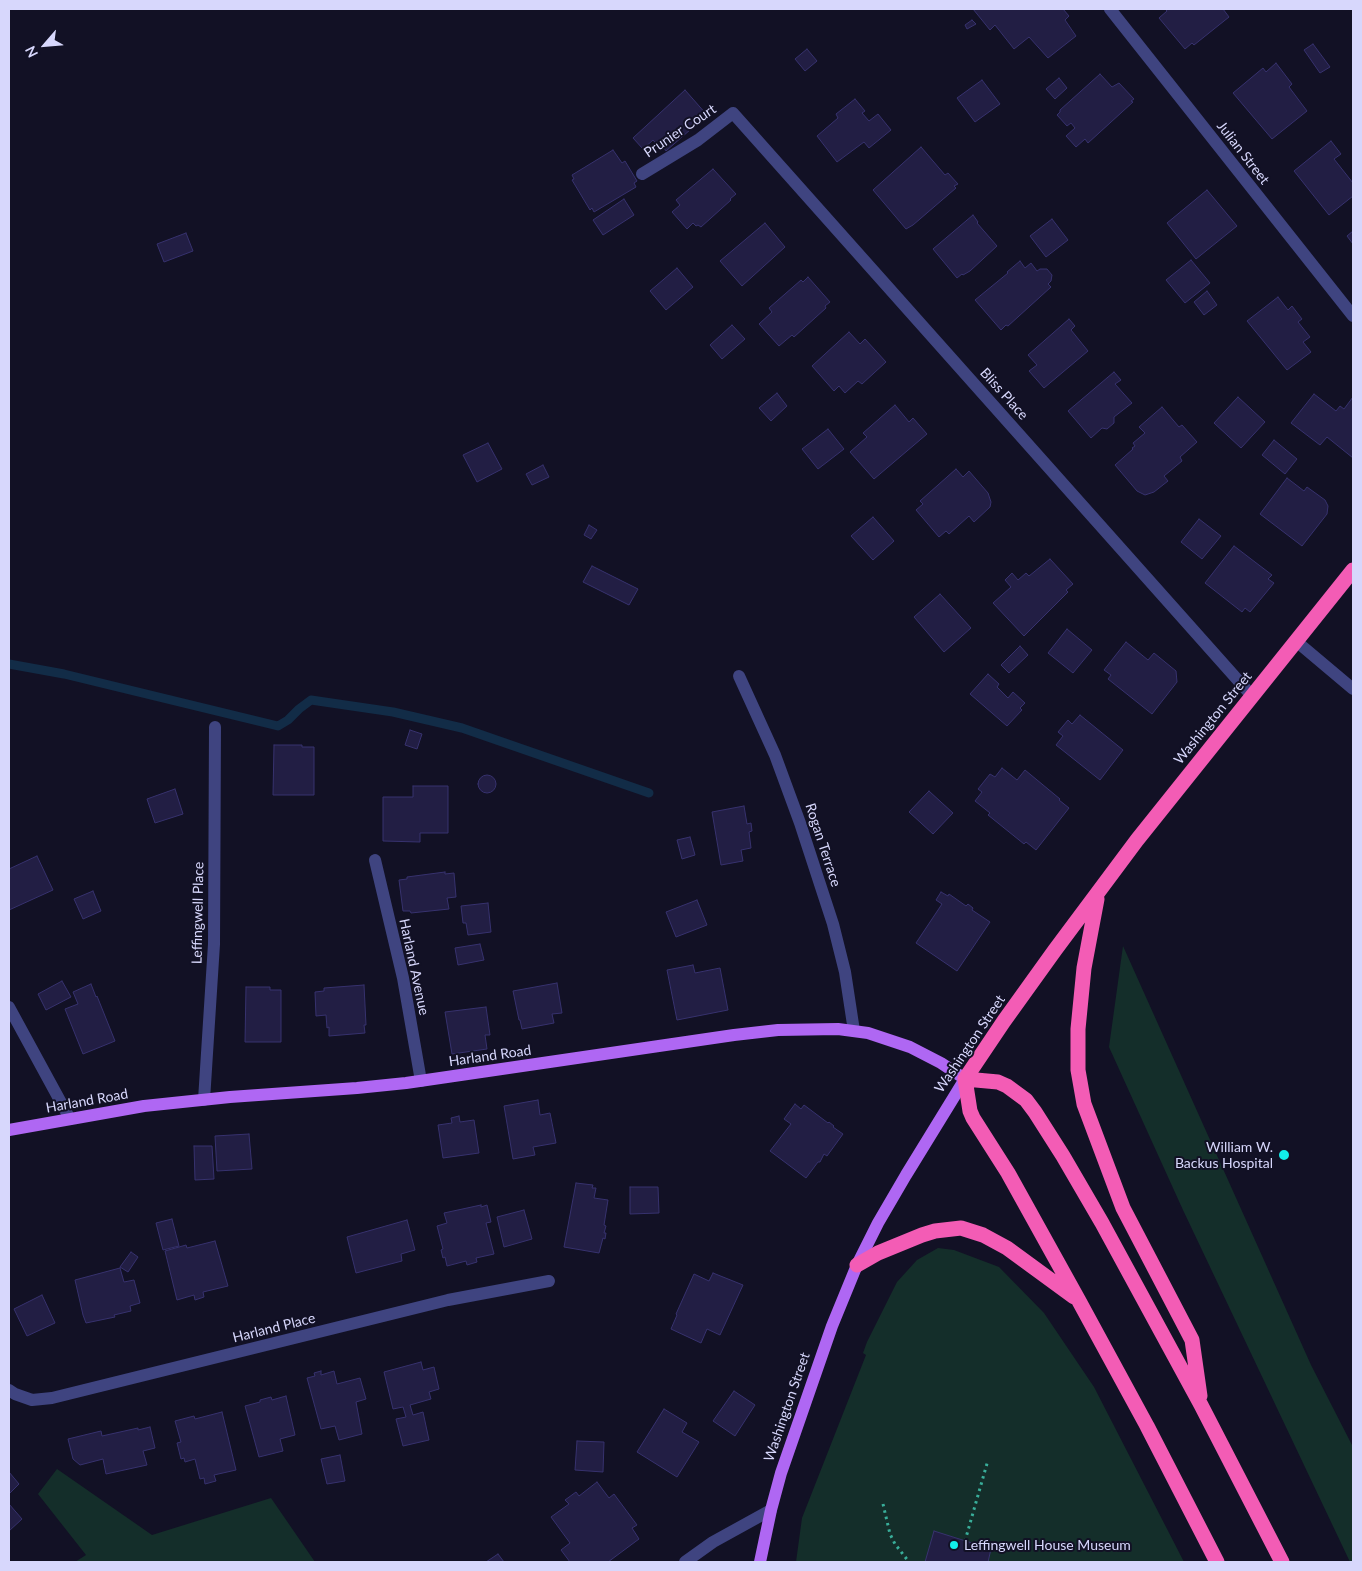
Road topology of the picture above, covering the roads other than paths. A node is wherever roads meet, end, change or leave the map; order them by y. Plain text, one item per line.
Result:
1 (1110, 9) edge
2 (733, 113) joint
3 (642, 174) dead end
4 (1353, 316) edge
5 (1353, 570) edge
6 (1296, 641) junction
7 (739, 676) dead end
8 (1353, 689) edge
9 (1252, 696) junction
10 (215, 727) dead end
11 (376, 860) dead end
12 (1098, 892) junction
13 (9, 1008) edge
14 (854, 1031) junction
15 (965, 1079) junction
16 (421, 1081) junction
17 (204, 1100) junction
18 (70, 1119) junction
19 (9, 1130) edge
20 (857, 1265) junction
21 (549, 1281) dead end
22 (1079, 1301) junction
23 (9, 1390) edge
24 (1201, 1405) junction
25 (771, 1510) junction
26 (685, 1562) edge
27 (760, 1562) edge
28 (1217, 1562) edge
29 (1282, 1562) edge

1 - 4 street, Julian Street
2 - 3 street, Prunier Court
2 - 9 street, Bliss Place
5 - 6 highway, Washington Street
6 - 8 street
6 - 9 highway, Washington Street
7 - 14 street, Rogan Terrace
9 - 12 highway, Washington Street
10 - 17 street, Leffingwell Place
11 - 16 street, Harland Avenue
12 - 15 highway, Washington Street
12 - 24 highway
13 - 18 street
14 - 15 main road, Harland Road
14 - 16 main road, Harland Road
15 - 20 main road, Washington Street
15 - 22 highway
15 - 24 highway
16 - 17 main road, Harland Road
17 - 18 main road, Harland Road
18 - 19 main road, Harland Road
20 - 22 highway
20 - 25 main road, Washington Street
21 - 23 street, Harland Place
22 - 28 highway
24 - 29 highway
25 - 26 street
25 - 27 main road, Washington Street

